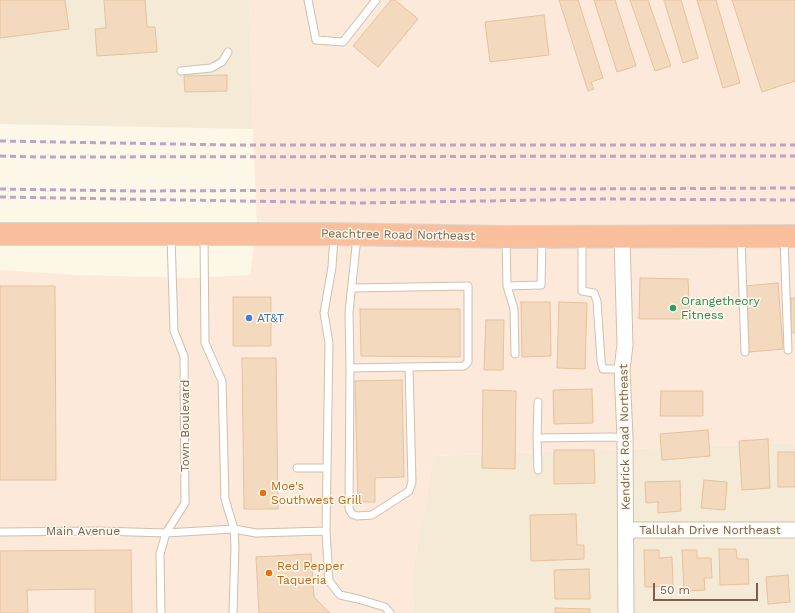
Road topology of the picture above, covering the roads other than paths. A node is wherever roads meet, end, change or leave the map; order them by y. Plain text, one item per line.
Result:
1 (308, 0) edge
2 (376, 0) edge
3 (228, 52) dead end
4 (181, 71) dead end
5 (0, 234) edge
6 (171, 234) junction
7 (204, 234) junction
8 (334, 234) junction
9 (358, 234) junction
10 (790, 235) edge
11 (542, 236) junction
12 (582, 236) junction
13 (622, 236) junction
14 (741, 236) junction
15 (506, 237) junction
16 (507, 286) junction
17 (353, 288) junction
18 (788, 350) dead end
19 (745, 352) dead end
20 (515, 354) dead end
21 (409, 367) junction
22 (350, 368) junction
23 (622, 369) junction
24 (538, 402) dead end
25 (537, 438) junction
26 (625, 438) junction
27 (297, 468) dead end
28 (327, 468) junction
29 (538, 470) dead end
30 (234, 529) junction
31 (626, 530) junction
32 (795, 530) edge
33 (326, 531) junction
34 (0, 532) edge
35 (166, 533) junction
36 (161, 613) edge
37 (234, 613) edge
38 (390, 613) edge
39 (626, 613) edge

1 - 2 lane
3 - 4 lane
5 - 6 highway, Peachtree Road Northeast
6 - 7 highway, Peachtree Road Northeast
6 - 35 lane, Town Boulevard
7 - 8 highway, Peachtree Road Northeast
7 - 30 lane
8 - 9 highway, Peachtree Road Northeast
8 - 28 lane
9 - 15 highway, Peachtree Road Northeast
9 - 17 lane
10 - 14 highway, Peachtree Road Northeast
10 - 18 lane
11 - 12 highway, Peachtree Road Northeast
11 - 15 highway, Peachtree Road Northeast
11 - 16 lane
12 - 13 highway, Peachtree Road Northeast
12 - 23 lane
13 - 14 highway, Peachtree Road Northeast
13 - 23 street, Kendrick Road Northeast
14 - 19 lane
15 - 16 lane
16 - 20 lane
17 - 21 lane
17 - 22 lane
21 - 22 lane
21 - 22 lane
23 - 26 street, Kendrick Road Northeast
24 - 25 lane
25 - 26 lane
25 - 29 lane
26 - 31 street, Kendrick Road Northeast
27 - 28 lane
28 - 33 lane
30 - 33 lane, Main Avenue
30 - 35 lane, Main Avenue
30 - 37 lane
31 - 32 street, Tallulah Drive Northeast
31 - 39 street, Kendrick Road Northeast
33 - 38 lane
34 - 35 lane, Main Avenue
35 - 36 lane, Town Boulevard

